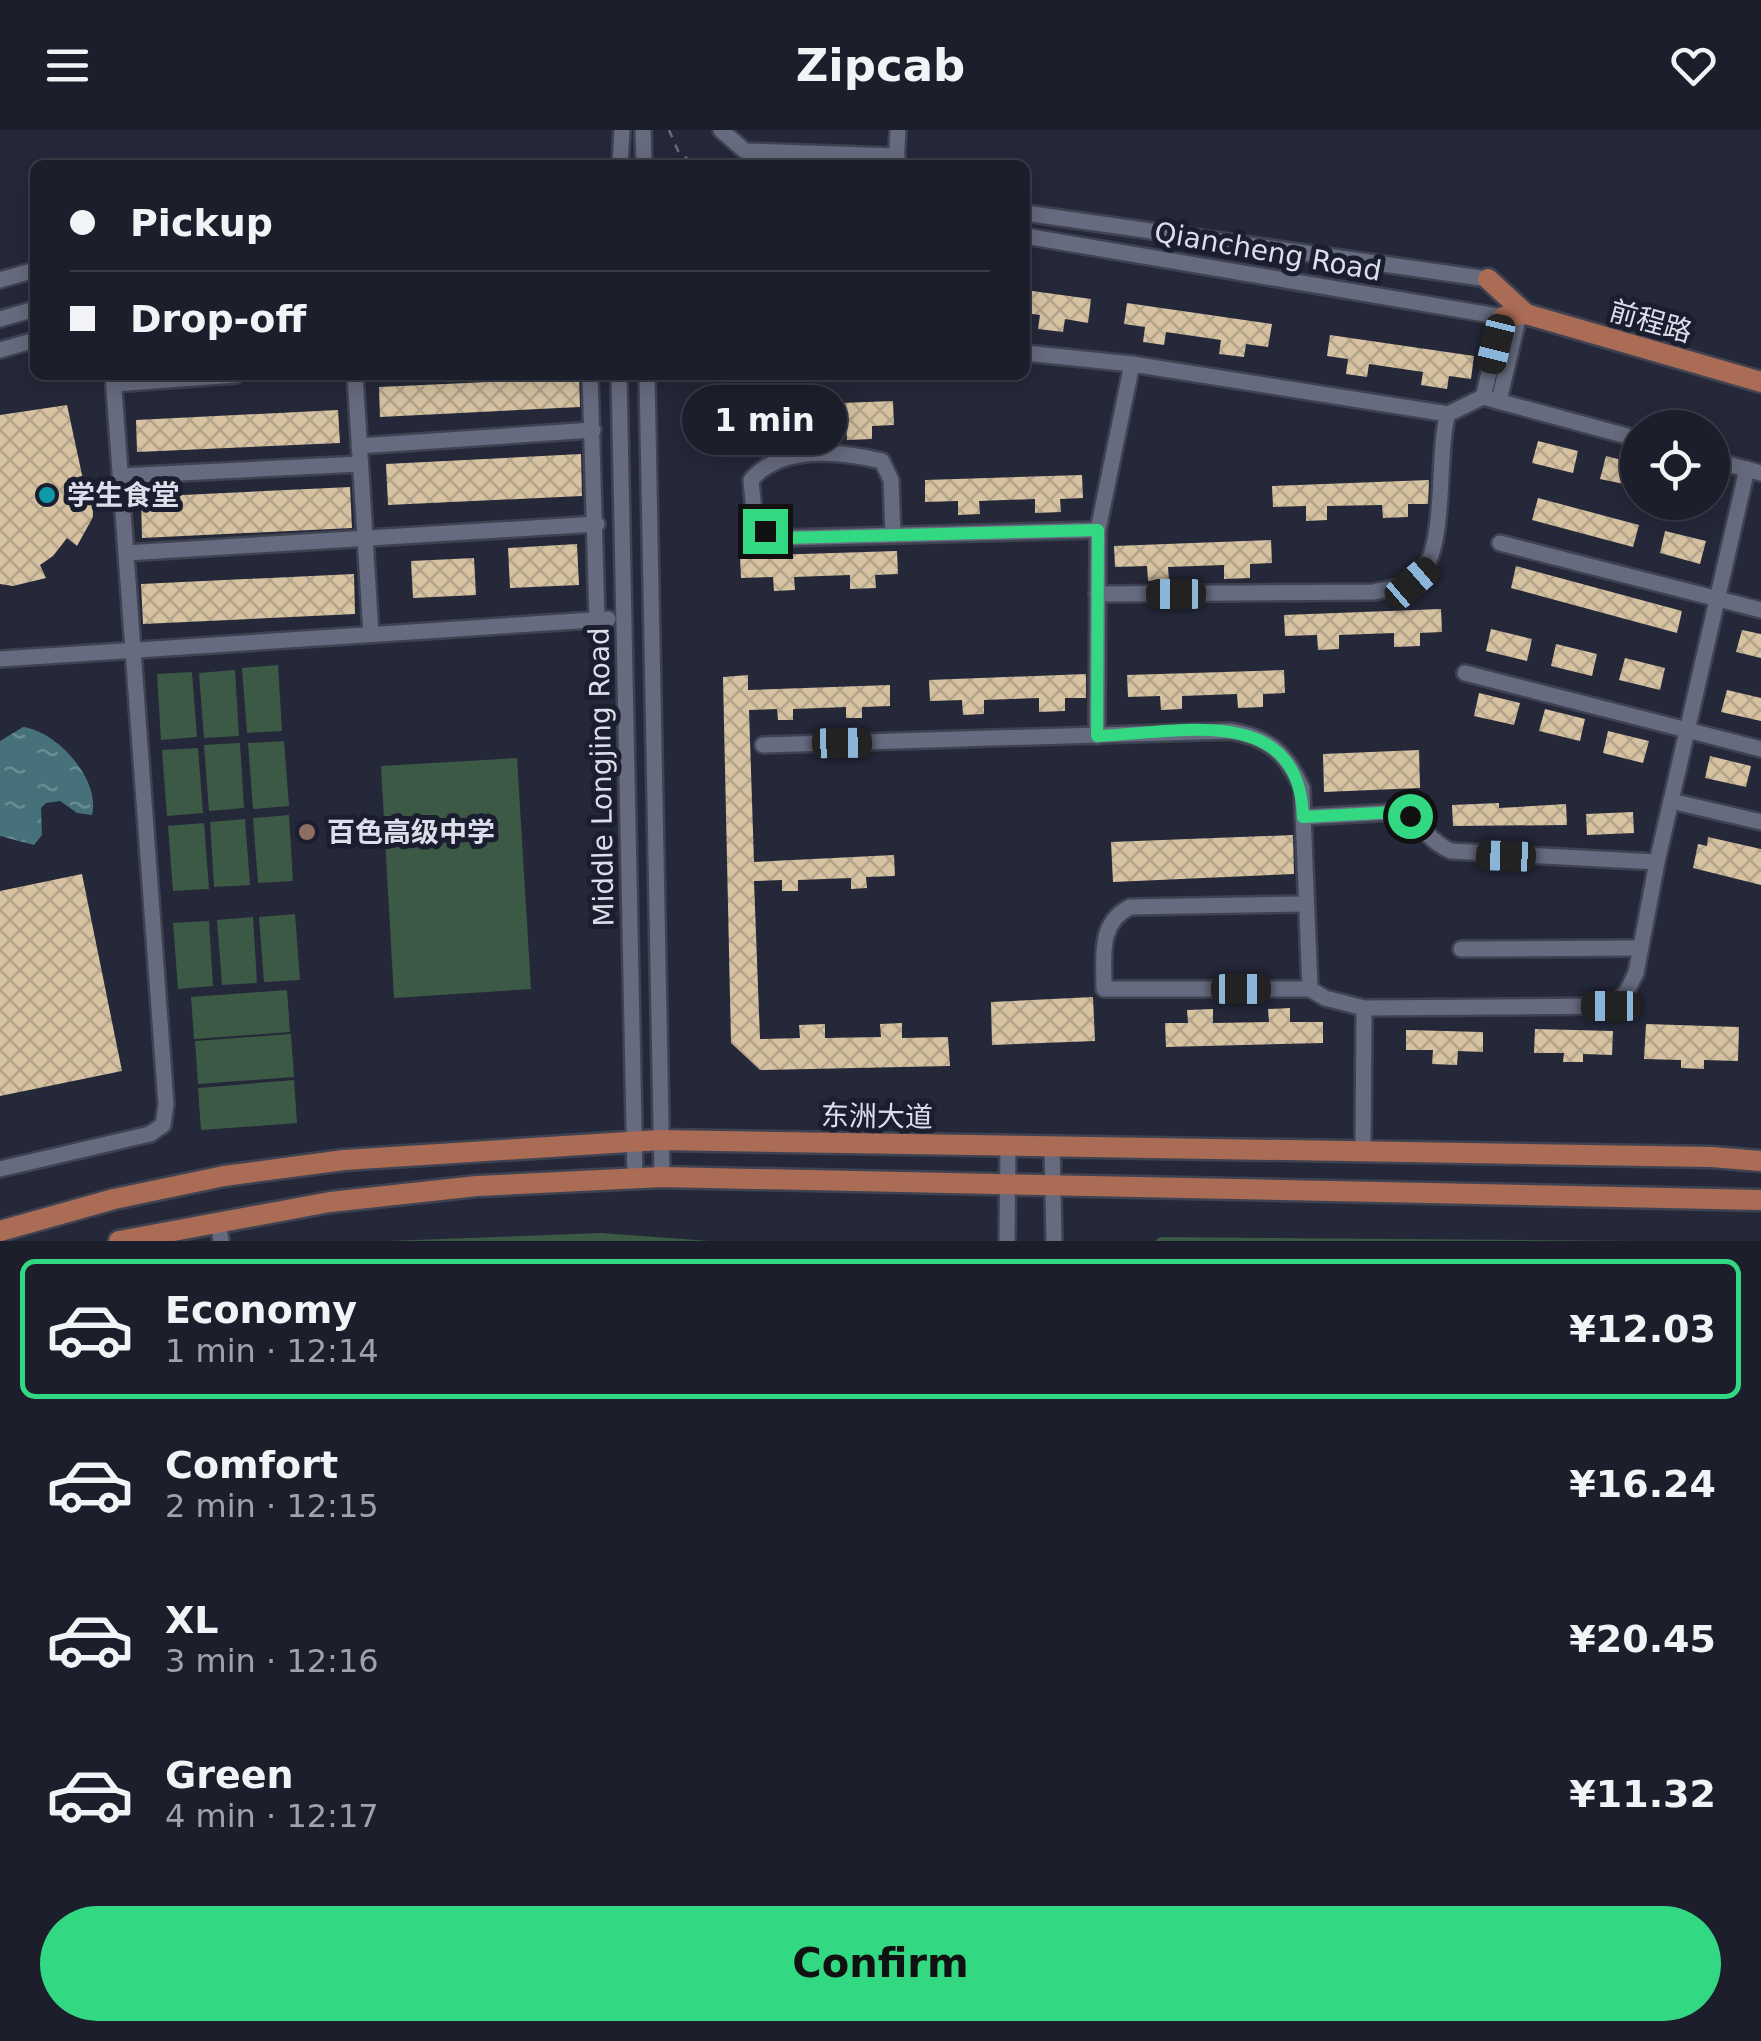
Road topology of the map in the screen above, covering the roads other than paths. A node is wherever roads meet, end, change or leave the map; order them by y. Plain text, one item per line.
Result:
1 (622, 130) edge
2 (643, 130) edge
3 (722, 130) edge
4 (898, 130) edge
5 (620, 160) edge
6 (644, 160) edge
7 (896, 160) edge
8 (1030, 213) edge
9 (1030, 237) edge
10 (30, 271) edge
11 (1488, 279) joint
12 (0, 280) edge
13 (30, 310) edge
14 (1516, 315) junction
15 (0, 319) edge
16 (30, 341) edge
17 (0, 350) edge
18 (1030, 354) edge
19 (1132, 364) junction
20 (114, 380) edge
21 (355, 380) edge
22 (590, 380) edge
23 (619, 380) edge
24 (647, 380) edge
25 (1761, 382) edge
26 (1491, 399) junction
27 (1448, 414) junction
28 (593, 430) junction
29 (1620, 434) edge
30 (359, 446) junction
31 (360, 464) junction
32 (1754, 471) edge
33 (120, 476) junction
34 (597, 524) junction
35 (1098, 530) junction
36 (894, 535) junction
37 (365, 539) junction
38 (1500, 543) dead end
39 (126, 553) junction
40 (1098, 594) junction
41 (1718, 598) junction
42 (1761, 610) edge
43 (370, 634) junction
44 (132, 649) junction
45 (0, 659) edge
46 (1465, 673) dead end
47 (1688, 729) junction
48 (1097, 736) junction
49 (763, 745) dead end
50 (1761, 749) edge
51 (1672, 801) junction
52 (1303, 817) junction
53 (1761, 822) edge
54 (1657, 862) junction
55 (1306, 904) junction
56 (1640, 948) junction
57 (1461, 950) dead end
58 (1310, 990) junction
59 (1364, 1008) junction
60 (660, 1140) junction
61 (635, 1142) junction
62 (1008, 1146) junction
63 (1052, 1146) junction
64 (1363, 1151) junction
65 (1761, 1161) edge
66 (0, 1169) edge
67 (662, 1176) junction
68 (635, 1178) junction
69 (1006, 1183) junction
70 (1053, 1184) junction
71 (1761, 1200) edge
72 (0, 1231) edge
73 (220, 1231) edge
74 (119, 1241) edge
75 (1007, 1241) edge
76 (1054, 1241) edge

1 - 5 street
2 - 6 street
3 - 7 street
4 - 7 street
8 - 11 street, Qiancheng Road
9 - 14 street, Qiancheng Road
10 - 12 street
11 - 14 main road, 前程路
13 - 15 street
14 - 25 main road, 前程路
14 - 26 street
16 - 17 street
18 - 19 street
19 - 27 street
19 - 35 street
20 - 33 street
21 - 30 street
22 - 28 street
23 - 61 street, Middle Longjing Road
24 - 60 street, Middle Longjing Road
26 - 27 street
26 - 29 street
27 - 40 street
28 - 30 street
28 - 34 street
30 - 31 street
31 - 33 street
31 - 37 street
32 - 41 street
33 - 39 street
34 - 37 street
34 - 43 street
35 - 36 street
35 - 40 street
36 - 36 street
37 - 39 street
37 - 43 street
38 - 41 street
39 - 44 street
40 - 48 street
41 - 42 street
41 - 47 street
43 - 44 street
44 - 45 street
44 - 66 street
46 - 47 street
47 - 50 street
47 - 51 street
48 - 49 street
48 - 52 street
51 - 53 street
51 - 54 street
52 - 54 street
52 - 55 street
54 - 56 street
55 - 58 street
55 - 58 street
56 - 57 street
56 - 59 street
58 - 59 street
59 - 64 street
60 - 61 main road, 东洲大道
60 - 62 main road, 东洲大道
60 - 67 street, Middle Longjing Road
61 - 68 street, Middle Longjing Road
61 - 72 main road, 东洲大道
62 - 63 main road, 东洲大道
62 - 69 street
63 - 64 main road, 东洲大道
63 - 70 street
64 - 65 main road, 东洲大道
67 - 68 main road
67 - 69 main road
68 - 73 main road
69 - 70 main road
69 - 75 street
70 - 71 main road
70 - 76 street
73 - 74 main road

